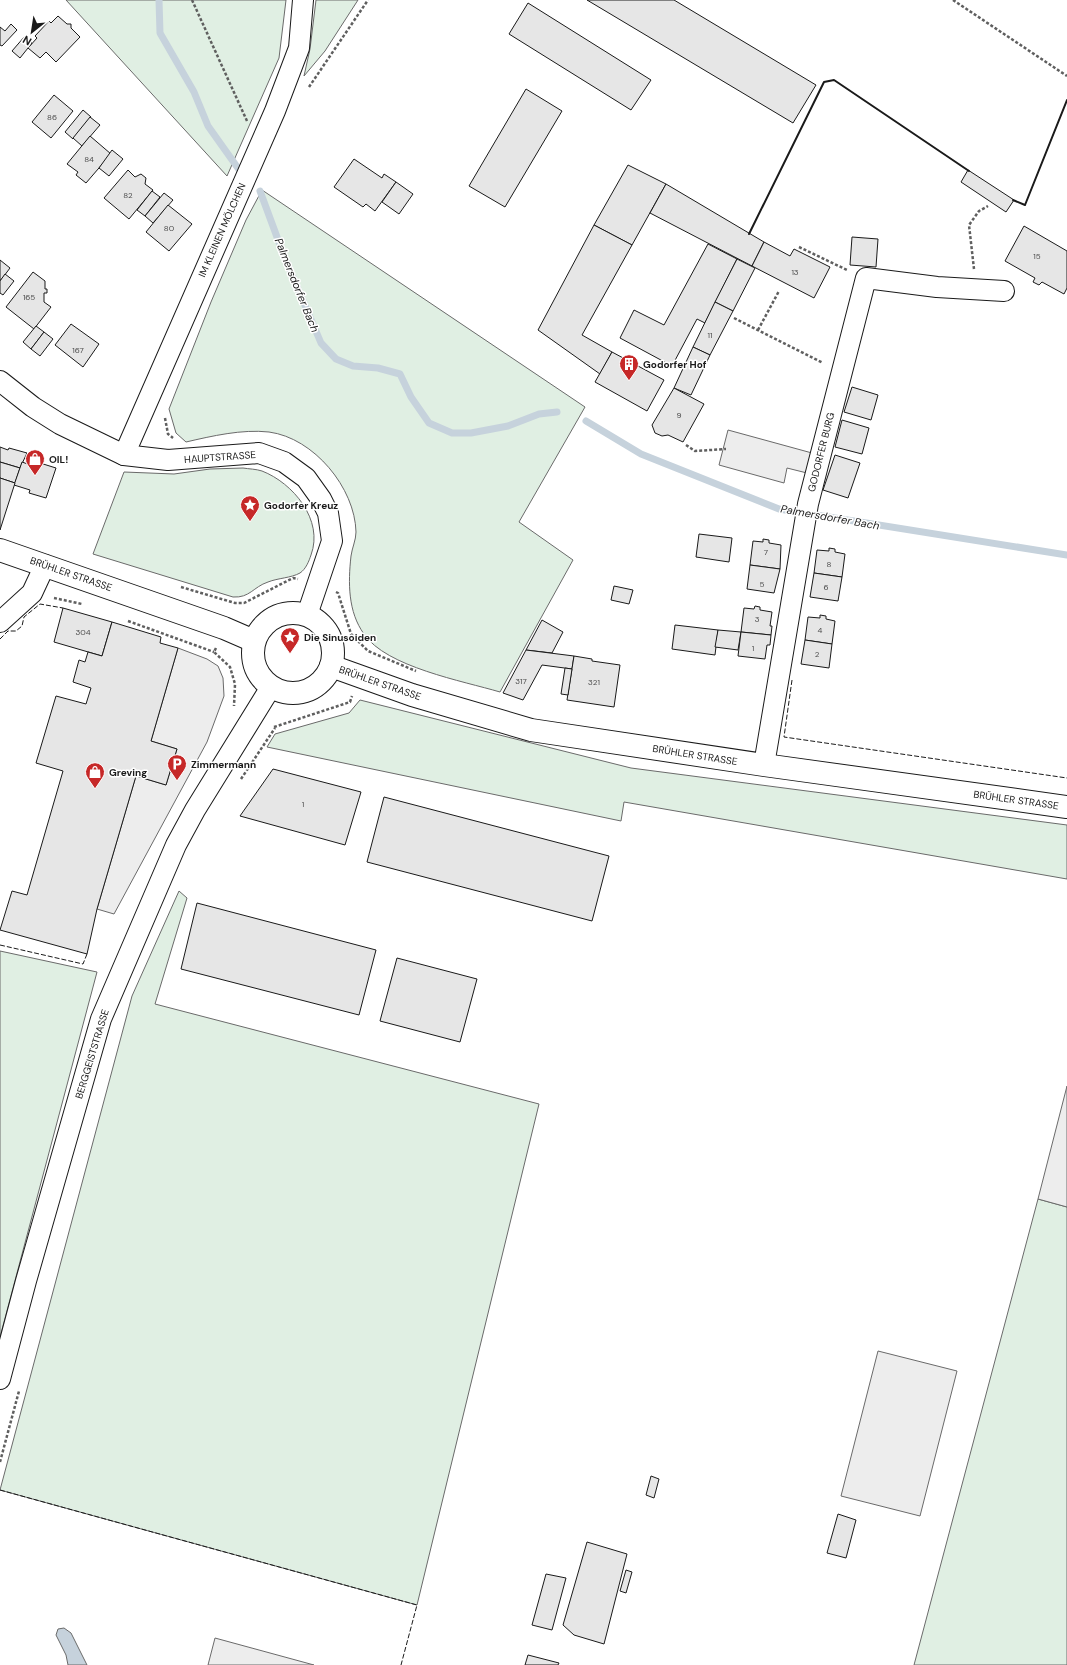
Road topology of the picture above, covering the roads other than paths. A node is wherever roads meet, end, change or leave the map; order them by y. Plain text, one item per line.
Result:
1 (303, 0) edge
2 (1004, 291) dead end
3 (0, 381) edge
4 (124, 455) junction
5 (0, 550) edge
6 (45, 565) junction
7 (307, 615) junction
8 (0, 622) edge
9 (254, 641) junction
10 (331, 666) junction
11 (271, 687) junction
12 (764, 765) junction
13 (1067, 807) edge
14 (0, 1379) edge

1 - 4 street, IM KLEINEN MÖLCHEN
2 - 12 street, GODORFER BURG
3 - 4 street, HAUPTSTRASSE
4 - 7 street, HAUPTSTRASSE
5 - 6 main road, BRÜHLER STRASSE
6 - 8 street
6 - 9 main road, BRÜHLER STRASSE
7 - 9 main road
7 - 10 main road, BRÜHLER STRASSE
9 - 11 main road
10 - 11 main road, BRÜHLER STRASSE
10 - 12 main road, BRÜHLER STRASSE
11 - 14 street, BERGGEISTSTRASSE
12 - 13 main road, BRÜHLER STRASSE

